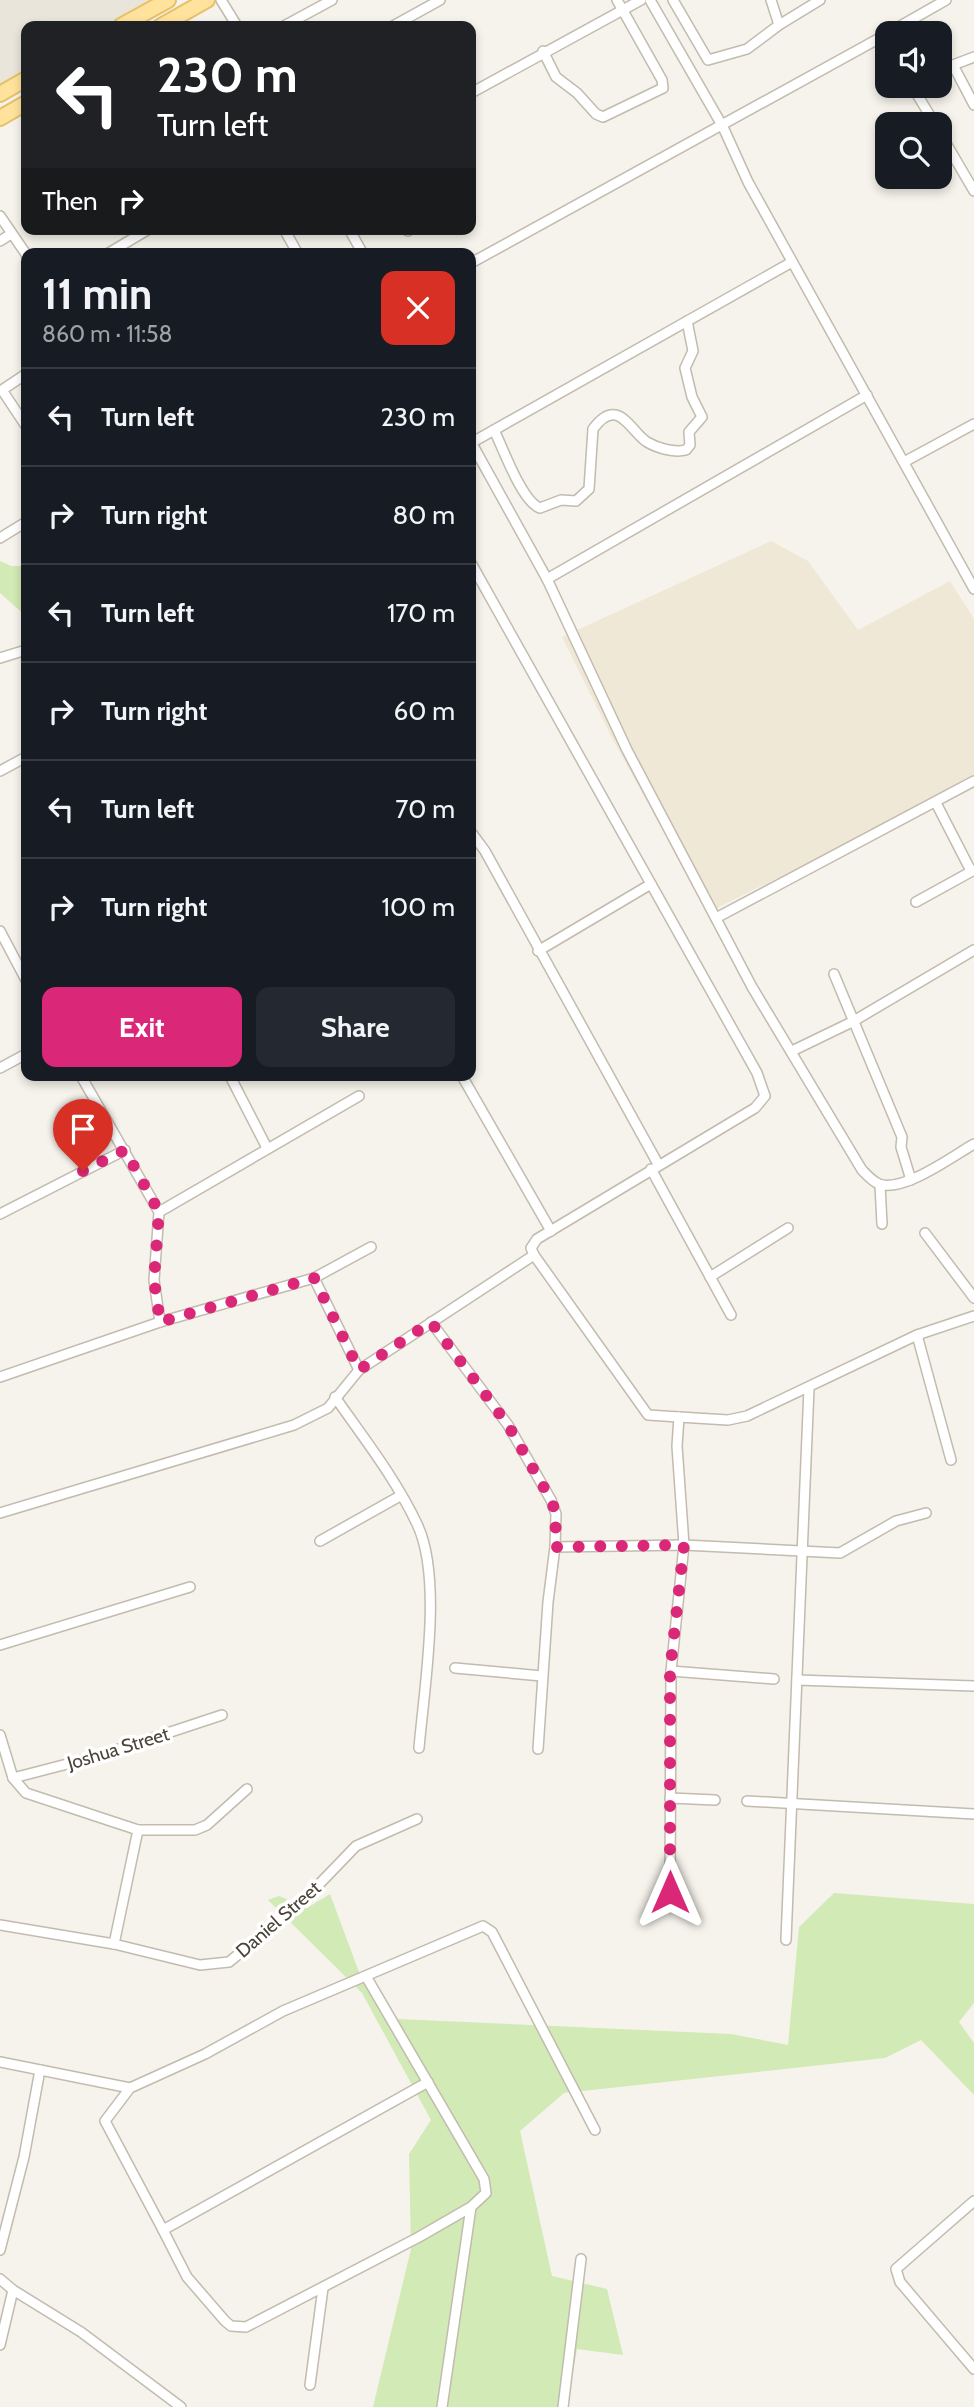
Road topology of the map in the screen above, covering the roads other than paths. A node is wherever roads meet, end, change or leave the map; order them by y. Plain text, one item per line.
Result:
1 (168, 0) edge
2 (207, 0) edge
3 (221, 0) edge
4 (332, 0) edge
5 (440, 0) edge
6 (617, 0) edge
7 (641, 0) edge
8 (650, 0) edge
9 (673, 0) edge
10 (771, 0) edge
11 (820, 0) edge
12 (946, 0) edge
13 (623, 10) junction
14 (130, 21) edge
15 (175, 21) edge
16 (234, 21) edge
17 (293, 21) edge
18 (402, 21) edge
19 (912, 21) edge
20 (779, 26) junction
21 (875, 43) edge
22 (543, 51) junction
23 (974, 57) edge
24 (21, 82) edge
25 (476, 90) edge
26 (0, 94) edge
27 (974, 105) edge
28 (21, 106) edge
29 (0, 118) edge
30 (723, 127) junction
31 (952, 153) edge
32 (974, 191) edge
33 (0, 216) edge
34 (11, 234) junction
35 (139, 235) edge
36 (0, 241) edge
37 (22, 248) edge
38 (117, 248) edge
39 (476, 260) edge
40 (792, 262) junction
41 (687, 321) junction
42 (21, 377) edge
43 (1, 391) edge
44 (867, 395) junction
45 (21, 419) edge
46 (974, 424) edge
47 (494, 430) junction
48 (476, 440) edge
49 (476, 452) edge
50 (904, 462) junction
51 (21, 525) edge
52 (0, 538) edge
53 (476, 578) edge
54 (547, 579) junction
55 (974, 589) edge
56 (21, 652) edge
57 (0, 658) edge
58 (21, 760) edge
59 (0, 771) edge
60 (974, 781) edge
61 (936, 803) junction
62 (476, 839) edge
63 (973, 871) edge
64 (651, 884) junction
65 (916, 902) dead end
66 (716, 918) junction
67 (0, 932) edge
68 (974, 950) edge
69 (538, 951) junction
70 (21, 971) edge
71 (834, 974) dead end
72 (852, 1022) junction
73 (792, 1051) junction
74 (21, 1057) edge
75 (0, 1068) edge
76 (84, 1081) edge
77 (233, 1081) edge
78 (465, 1081) edge
79 (359, 1096) dead end
80 (974, 1144) edge
81 (267, 1148) junction
82 (125, 1150) junction
83 (655, 1167) junction
84 (911, 1180) junction
85 (880, 1185) junction
86 (159, 1212) junction
87 (0, 1214) edge
88 (882, 1224) dead end
89 (788, 1228) dead end
90 (551, 1231) junction
91 (925, 1233) dead end
92 (372, 1247) dead end
93 (534, 1255) junction
94 (710, 1277) junction
95 (314, 1278) junction
96 (974, 1298) edge
97 (731, 1315) dead end
98 (974, 1316) edge
99 (160, 1322) junction
100 (431, 1322) junction
101 (917, 1335) junction
102 (359, 1370) junction
103 (0, 1377) edge
104 (809, 1388) junction
105 (335, 1397) junction
106 (679, 1417) junction
107 (951, 1460) dead end
108 (400, 1496) junction
109 (0, 1513) edge
110 (926, 1513) dead end
111 (320, 1542) dead end
112 (684, 1545) junction
113 (555, 1547) junction
114 (803, 1553) junction
115 (190, 1587) dead end
116 (0, 1645) edge
117 (456, 1668) dead end
118 (670, 1671) junction
119 (542, 1676) junction
120 (774, 1679) dead end
121 (797, 1680) junction
122 (974, 1686) edge
123 (222, 1715) dead end
124 (0, 1735) edge
125 (419, 1748) dead end
126 (538, 1749) dead end
127 (13, 1778) junction
128 (247, 1789) dead end
129 (670, 1798) junction
130 (715, 1800) dead end
131 (747, 1801) dead end
132 (793, 1805) junction
133 (974, 1814) edge
134 (417, 1819) dead end
135 (138, 1830) junction
136 (670, 1892) dead end
137 (0, 1925) edge
138 (786, 1940) dead end
139 (114, 1944) junction
140 (367, 1978) junction
141 (0, 2062) edge
142 (40, 2070) junction
143 (428, 2082) junction
144 (130, 2088) junction
145 (595, 2130) dead end
146 (974, 2201) edge
147 (471, 2207) junction
148 (163, 2230) junction
149 (0, 2250) edge
150 (581, 2259) dead end
151 (0, 2278) edge
152 (323, 2288) junction
153 (13, 2290) junction
154 (0, 2345) edge
155 (973, 2367) edge
156 (310, 2385) dead end
157 (181, 2407) edge
158 (442, 2407) edge
159 (563, 2407) edge

1 - 14 main road
2 - 15 main road
3 - 16 street
4 - 17 street
5 - 18 street
6 - 13 street
7 - 13 street
8 - 30 street
9 - 20 street
10 - 20 street
11 - 20 street
12 - 19 street
13 - 22 street
13 - 22 street
21 - 30 street
22 - 25 street
23 - 27 street
24 - 26 main road
28 - 29 main road
30 - 39 street
30 - 40 street
31 - 32 street
33 - 34 street
34 - 36 street
34 - 37 street
35 - 38 street
40 - 41 street
40 - 44 street
41 - 47 street
41 - 47 street
42 - 43 street
43 - 45 street
44 - 50 street
44 - 54 street
46 - 50 street
47 - 48 street
49 - 54 street
50 - 55 street
51 - 52 street
53 - 64 street
54 - 66 street
56 - 57 street
58 - 59 street
60 - 61 street
61 - 63 street
61 - 66 street
62 - 69 street
63 - 65 street
64 - 69 street
64 - 83 street
66 - 73 street
67 - 70 street
68 - 72 street
69 - 83 street
71 - 72 street
72 - 73 street
72 - 84 street
73 - 85 street
74 - 75 street
76 - 82 street
77 - 81 street
78 - 90 street
79 - 81 street
80 - 84 street
81 - 86 street
82 - 86 street
82 - 87 street
83 - 90 street
83 - 94 street
84 - 85 street
85 - 88 street
86 - 99 street
89 - 94 street
90 - 93 street
91 - 96 street
92 - 95 street
93 - 100 street
93 - 106 street
94 - 97 street
95 - 99 street
95 - 102 street
98 - 101 street
99 - 103 street
100 - 102 street
100 - 113 street
101 - 104 street
101 - 107 street
102 - 105 street
104 - 106 street
104 - 114 street
105 - 108 street
105 - 109 street
106 - 112 street
108 - 111 street
108 - 125 street
110 - 114 street
112 - 113 street
112 - 114 street
112 - 118 street
113 - 119 street
114 - 121 street
115 - 116 street
117 - 119 street
118 - 120 street
118 - 129 street
119 - 126 street
121 - 122 street
121 - 132 street
123 - 127 street, Joshua Street
124 - 127 street
127 - 135 street
128 - 135 street
129 - 130 street
129 - 136 street
131 - 132 street
132 - 133 street
132 - 138 street
134 - 139 street, Daniel Street
135 - 139 street
137 - 139 street, Daniel Street
140 - 143 street
140 - 144 street
140 - 145 street
141 - 142 street
142 - 144 street
142 - 149 street
143 - 147 street
143 - 148 street
144 - 148 street
146 - 155 street
147 - 152 street
147 - 158 street
148 - 152 street
150 - 159 street
151 - 153 street
152 - 156 street
153 - 154 street
153 - 157 street

